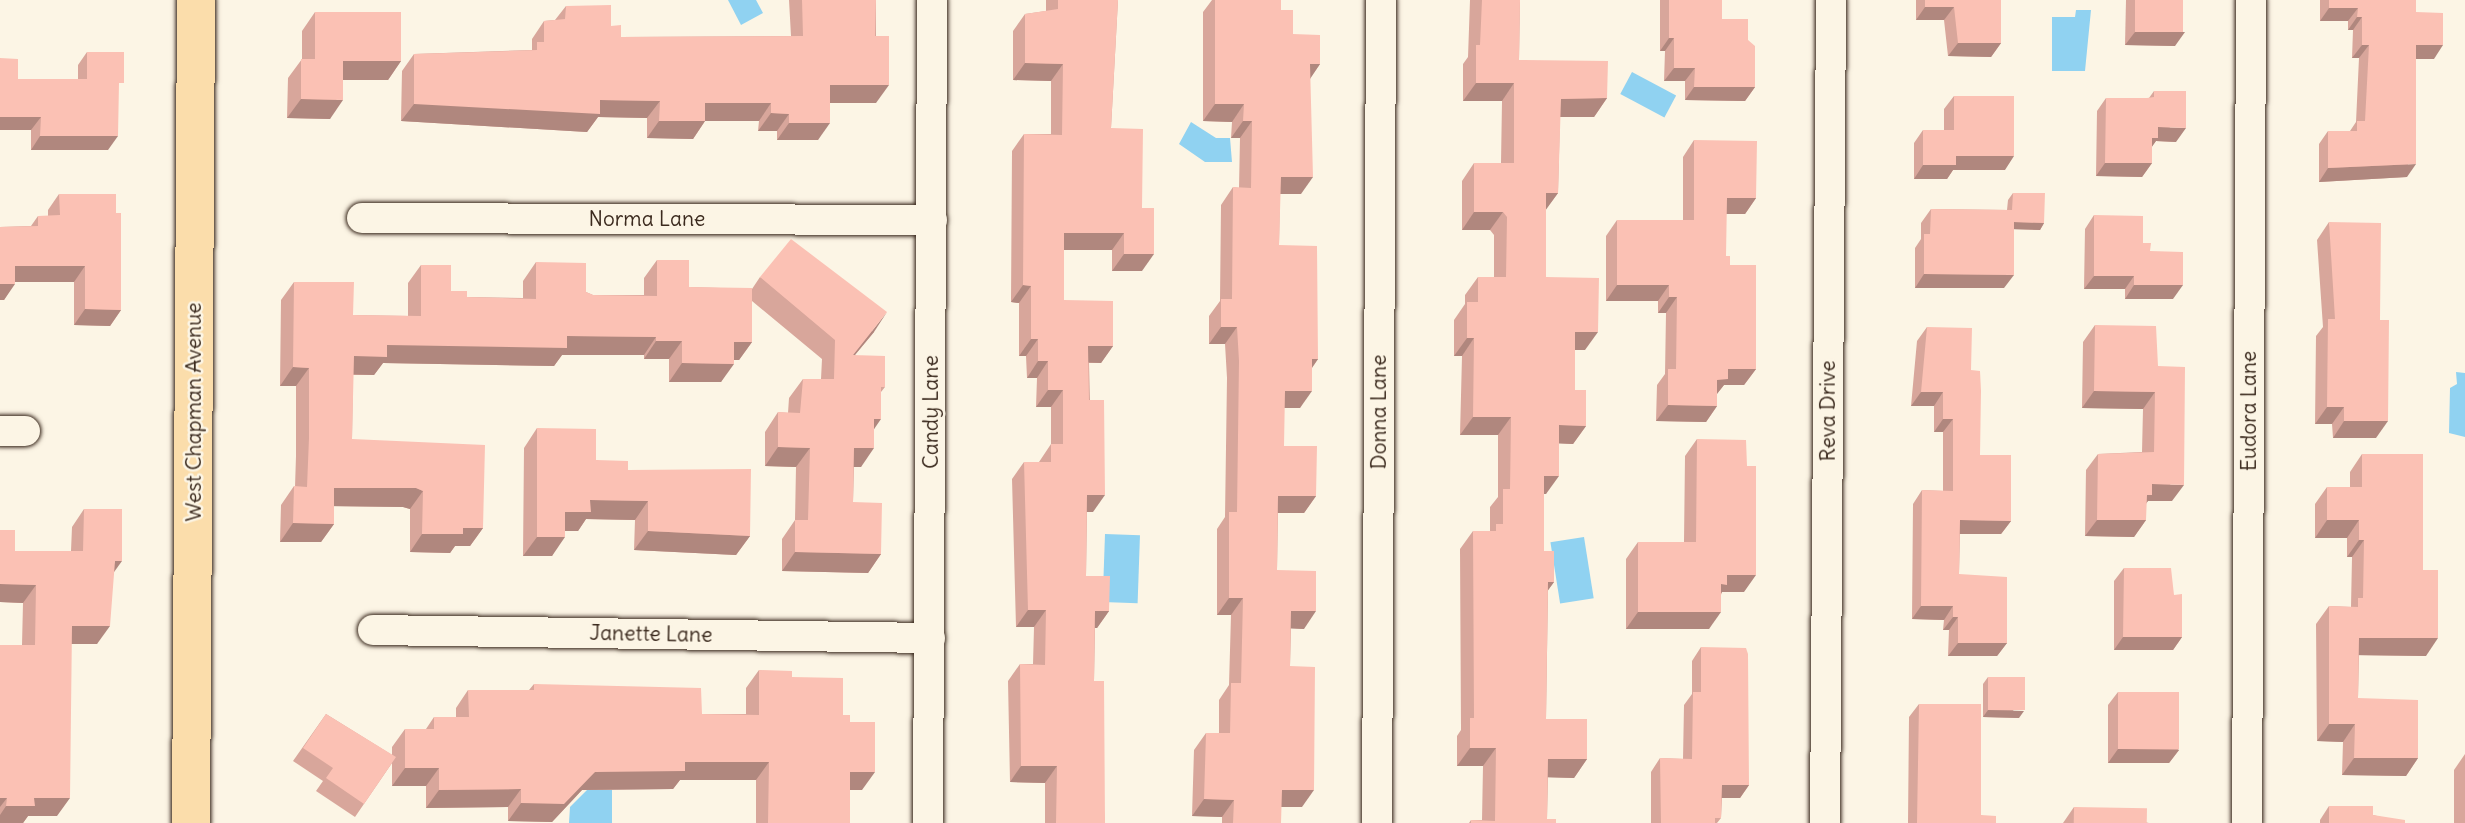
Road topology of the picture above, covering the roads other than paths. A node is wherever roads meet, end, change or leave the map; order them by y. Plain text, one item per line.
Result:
1 (196, 0) edge
2 (932, 0) edge
3 (1381, 0) edge
4 (1831, 0) edge
5 (2251, 0) edge
6 (362, 218) dead end
7 (932, 220) junction
8 (373, 630) dead end
9 (929, 638) junction
10 (191, 823) edge
11 (928, 823) edge
12 (1377, 823) edge
13 (1825, 823) edge
14 (2247, 823) edge

1 - 10 main road, West Chapman Avenue
2 - 7 street, Candy Lane
3 - 12 street, Donna Lane
4 - 13 street, Reva Drive
5 - 14 street, Eudora Lane
6 - 7 street, Norma Lane
7 - 9 street, Candy Lane
8 - 9 street, Janette Lane
9 - 11 street, Candy Lane

